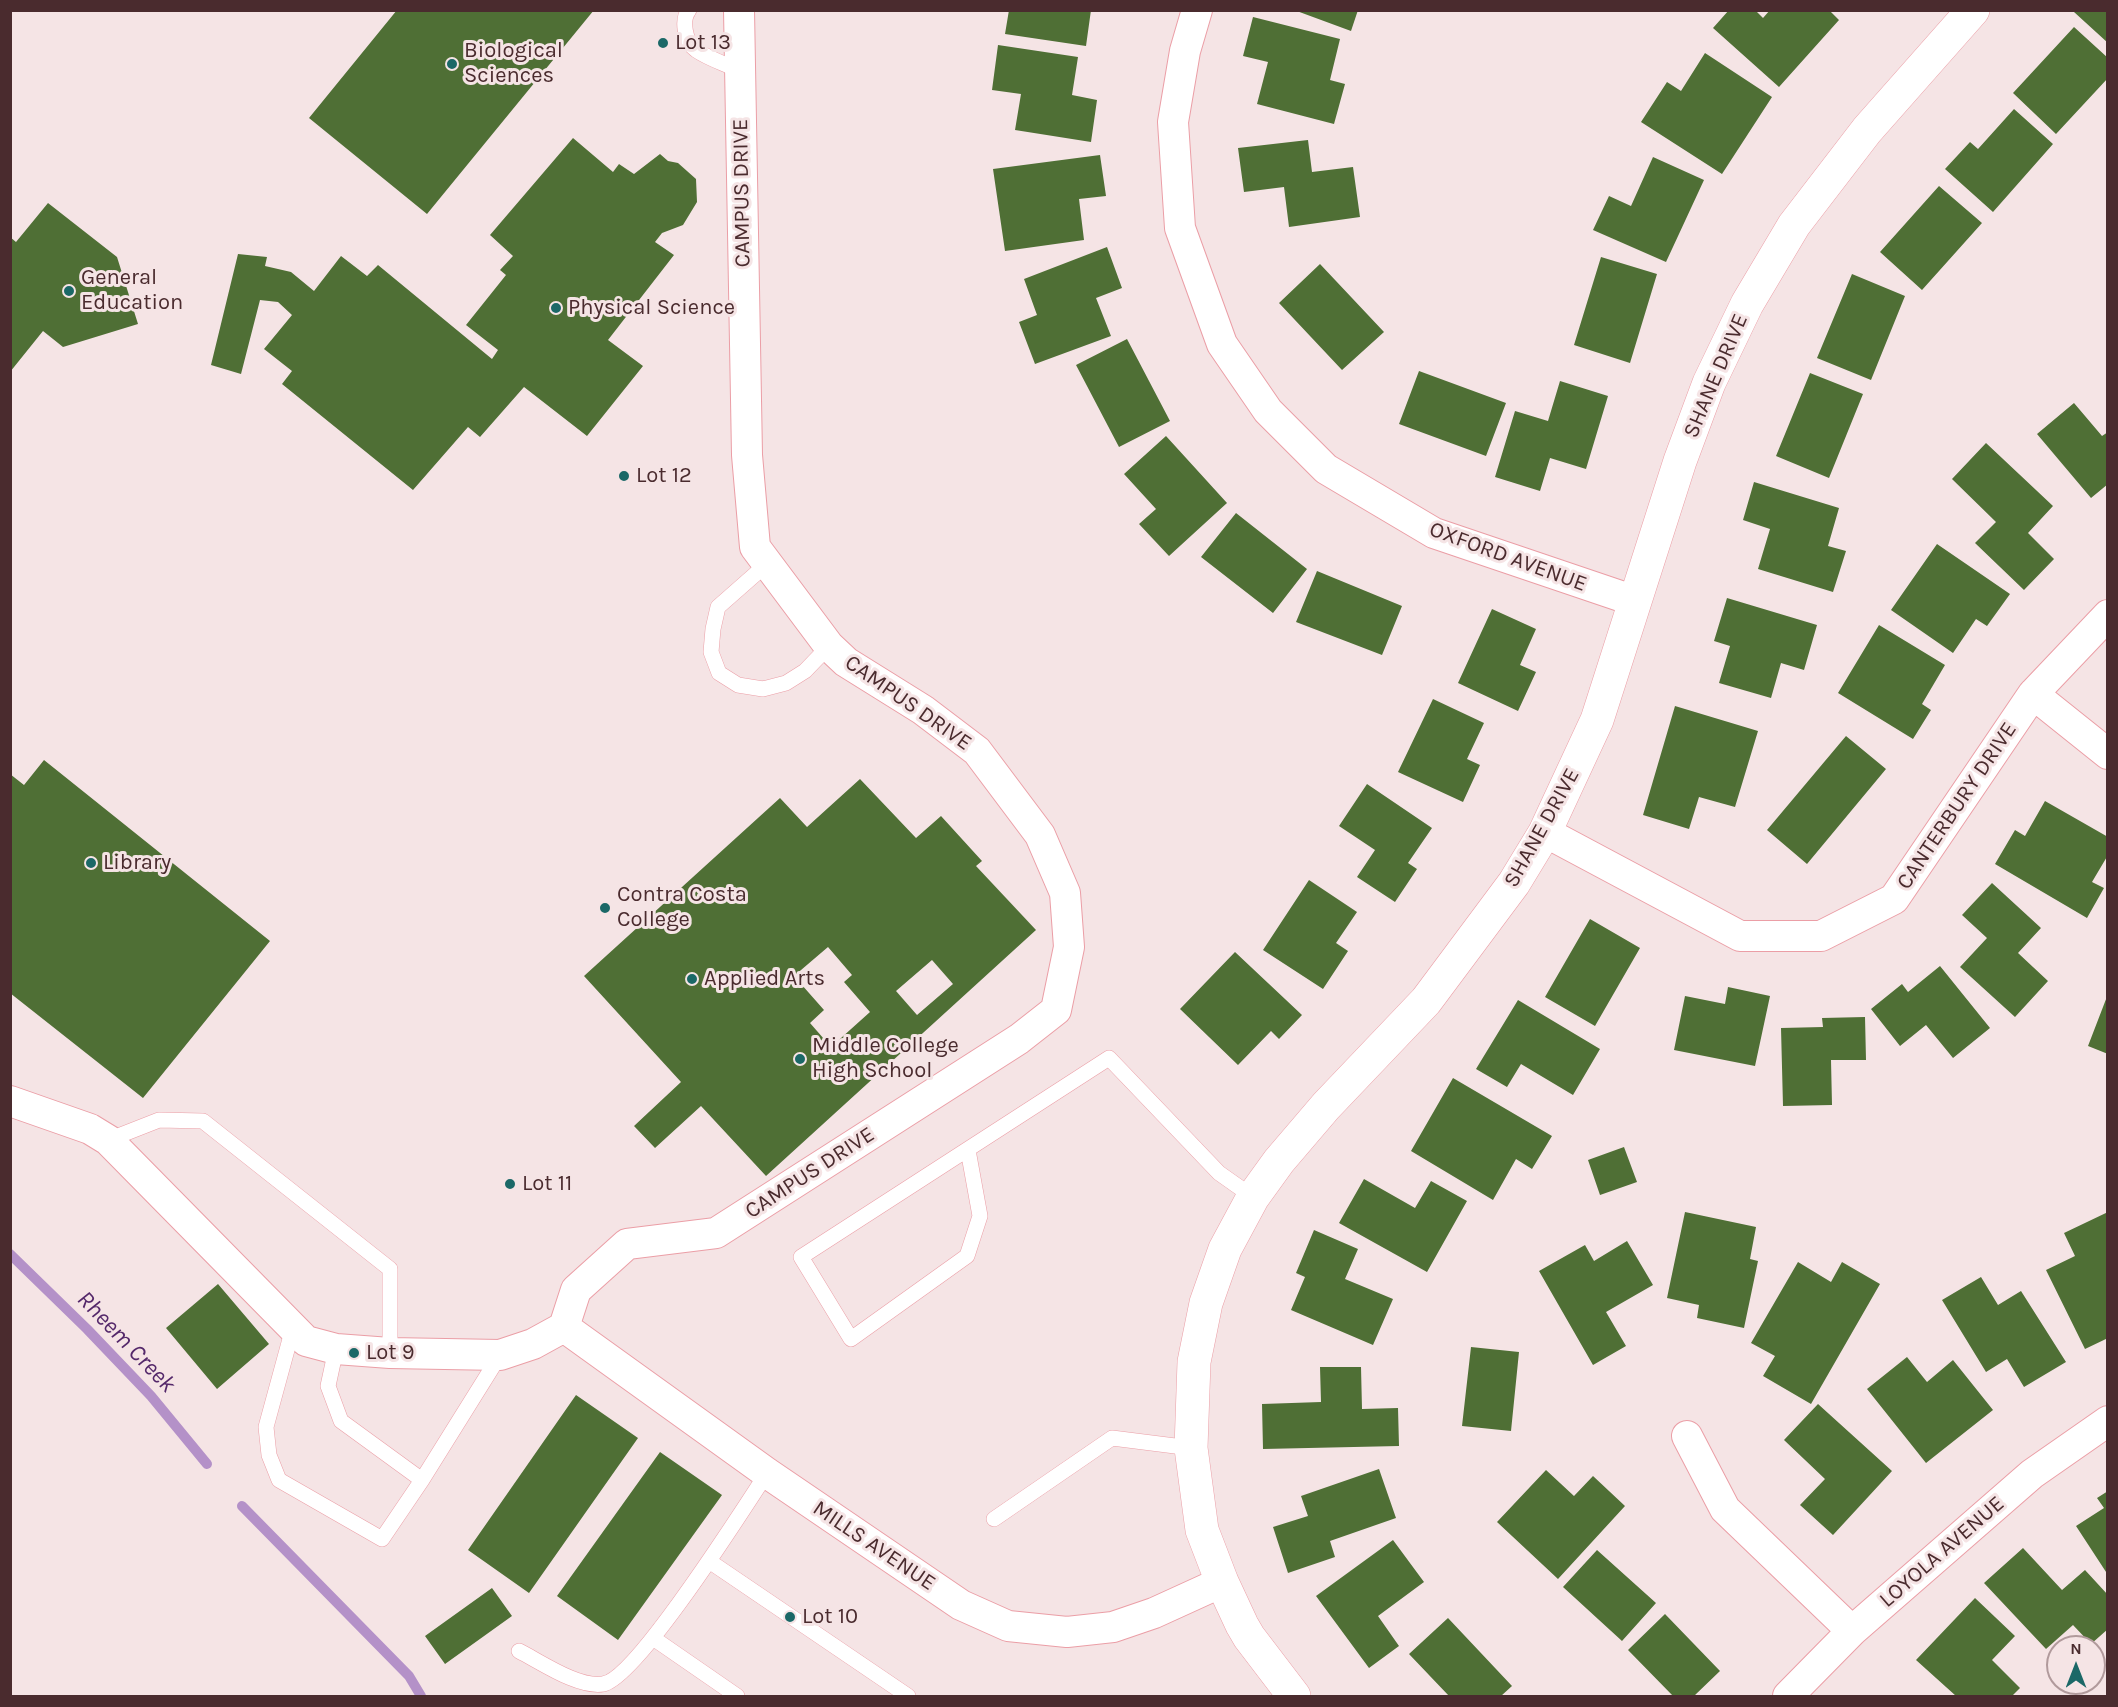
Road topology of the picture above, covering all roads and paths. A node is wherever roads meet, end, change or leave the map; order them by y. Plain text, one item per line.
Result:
1 (689, 10) edge
2 (739, 10) edge
3 (1197, 10) edge
4 (1973, 10) edge
5 (740, 71) junction
6 (768, 563) junction
7 (1635, 601) junction
8 (2108, 615) edge
9 (829, 646) junction
10 (2034, 694) junction
11 (2108, 754) edge
12 (1545, 832) junction
13 (10, 1101) edge
14 (108, 1140) junction
15 (968, 1150) junction
16 (1252, 1197) junction
17 (564, 1327) junction
18 (293, 1328) junction
19 (336, 1349) junction
20 (390, 1353) junction
21 (500, 1355) junction
22 (2108, 1420) edge
23 (1687, 1436) dead end
24 (1191, 1448) junction
25 (767, 1473) junction
26 (422, 1480) junction
27 (994, 1519) dead end
28 (709, 1561) junction
29 (1222, 1582) junction
30 (1852, 1631) junction
31 (654, 1638) junction
32 (519, 1651) dead end
33 (736, 1696) edge
34 (908, 1696) edge
35 (1294, 1696) edge
36 (1788, 1696) edge

1 - 5 lane
2 - 5 street, CAMPUS DRIVE
3 - 7 street, OXFORD AVENUE
4 - 7 street, SHANE DRIVE
5 - 6 street, CAMPUS DRIVE
6 - 9 street, CAMPUS DRIVE
6 - 9 lane
7 - 12 street, SHANE DRIVE
8 - 10 street, CANTERBURY DRIVE
9 - 17 street, CAMPUS DRIVE
10 - 11 street
10 - 12 street, CANTERBURY DRIVE
12 - 16 street, SHANE DRIVE
13 - 14 street
14 - 18 street
14 - 20 lane
15 - 15 lane
15 - 16 lane
16 - 24 street, SHANE DRIVE
17 - 21 street
17 - 25 street, MILLS AVENUE
18 - 19 street
18 - 26 lane
19 - 20 street
19 - 26 lane
20 - 21 street
21 - 26 lane
22 - 30 street, LOYOLA AVENUE
23 - 30 street
24 - 27 lane
24 - 29 street, SHANE DRIVE
25 - 28 lane
25 - 29 street, MILLS AVENUE
28 - 31 lane
28 - 34 lane
29 - 35 street, SHANE DRIVE
30 - 36 street, LOYOLA AVENUE
31 - 32 lane
31 - 33 lane

